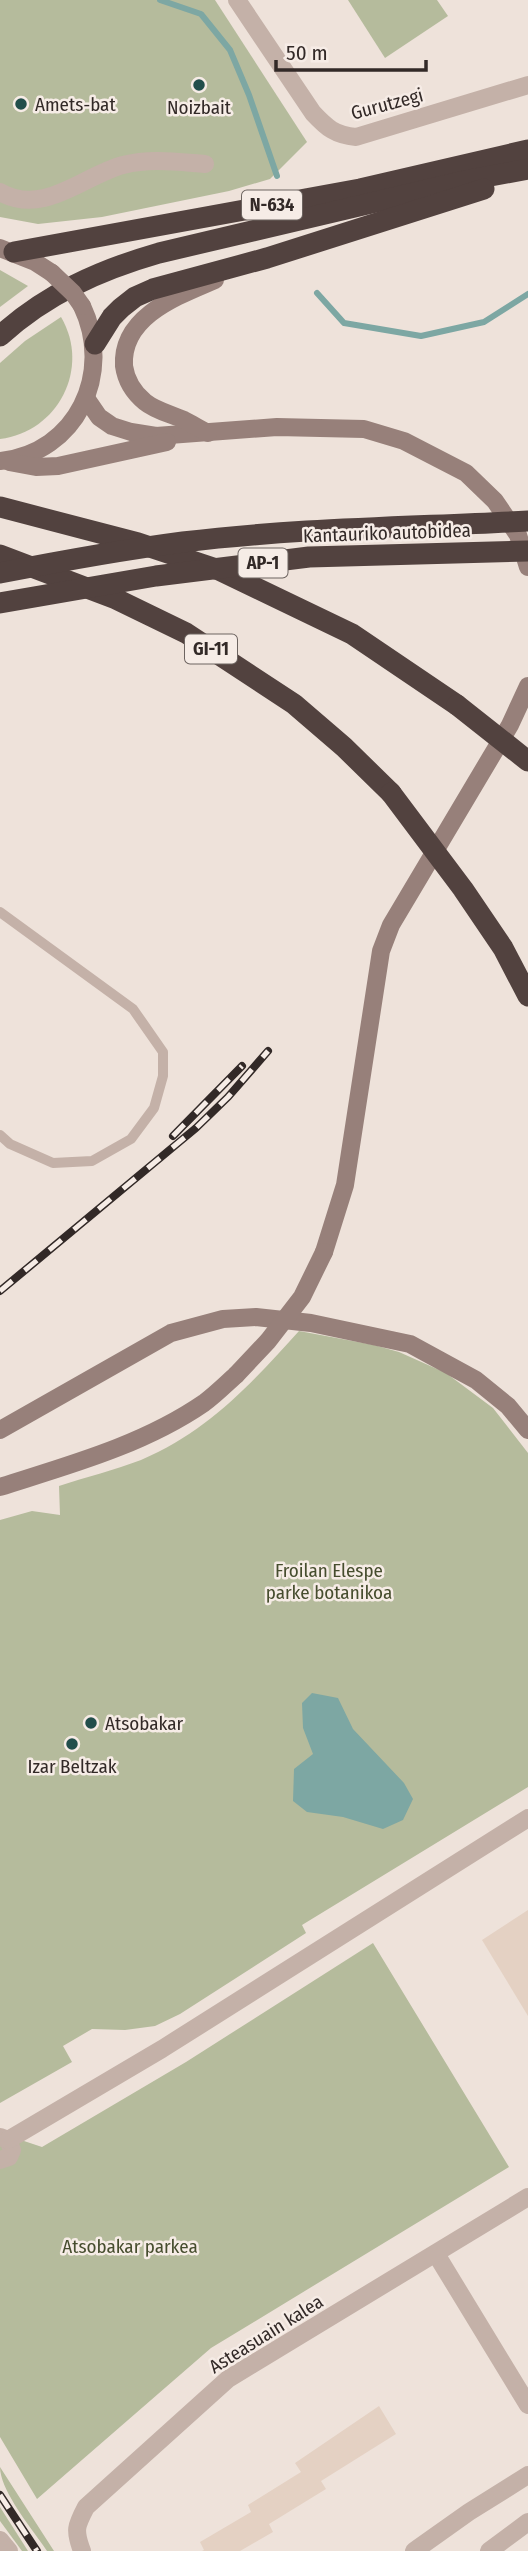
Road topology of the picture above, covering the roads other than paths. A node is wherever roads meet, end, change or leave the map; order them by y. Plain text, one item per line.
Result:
1 (237, 0) edge
2 (528, 85) edge
3 (528, 150) edge
4 (528, 159) edge
5 (205, 164) dead end
6 (528, 170) edge
7 (469, 180) junction
8 (0, 192) edge
9 (7, 250) edge
10 (267, 258) junction
11 (0, 336) edge
12 (95, 344) junction
13 (86, 398) junction
14 (208, 433) junction
15 (3, 461) edge
16 (0, 507) edge
17 (528, 521) edge
18 (528, 551) edge
19 (0, 555) edge
20 (528, 566) edge
21 (0, 573) edge
22 (0, 603) edge
23 (528, 686) edge
24 (528, 761) edge
25 (0, 912) edge
26 (528, 996) edge
27 (0, 1135) edge
28 (0, 1430) edge
29 (528, 1430) edge
30 (0, 1487) edge
31 (528, 1818) edge
32 (4, 2138) edge
33 (0, 2160) edge
34 (528, 2197) edge
35 (436, 2254) junction
36 (528, 2405) edge
37 (528, 2475) edge
38 (528, 2522) edge
39 (0, 2540) edge
40 (9, 2551) edge
41 (82, 2551) edge
42 (414, 2551) edge
43 (489, 2551) edge

1 - 2 street, Gurutzegi
3 - 9 highway, N-634
4 - 7 highway, N-634
5 - 8 street
6 - 7 highway, N-634
6 - 10 highway, N-634
7 - 11 highway, N-634
9 - 12 street, bridge
10 - 12 highway, N-634
10 - 14 street
12 - 13 street
13 - 14 street
13 - 15 street
14 - 15 street
14 - 20 street
16 - 24 highway, bridge
17 - 21 highway, Kantauriko autobidea / AP-1, bridge
18 - 22 highway, Kantauriko autobidea / AP-1, bridge
19 - 26 highway, GI-11, bridge
23 - 30 street, bridge
25 - 27 lane
28 - 29 street
31 - 32 street
32 - 33 street
34 - 35 street, Asteasuain kalea
35 - 36 street
35 - 41 street, Asteasuain kalea
37 - 42 street
38 - 43 street
39 - 40 street

